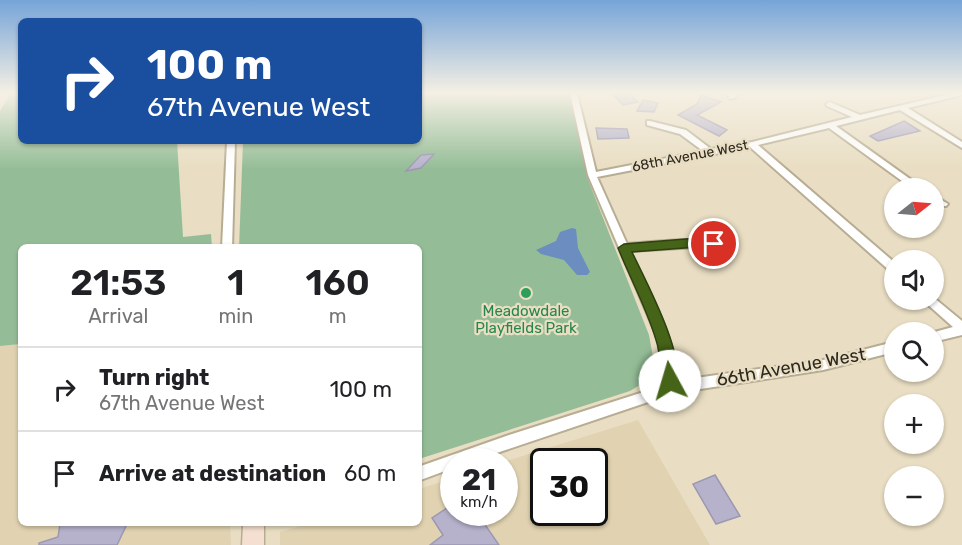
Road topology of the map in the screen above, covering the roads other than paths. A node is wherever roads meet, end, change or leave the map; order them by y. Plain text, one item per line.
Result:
1 (579, 118) edge
2 (857, 118) edge
3 (918, 118) edge
4 (650, 123) dead end
5 (830, 125) junction
6 (231, 144) edge
7 (752, 144) junction
8 (962, 146) edge
9 (709, 152) junction
10 (592, 175) junction
11 (904, 178) edge
12 (227, 244) edge
13 (729, 246) dead end
14 (624, 248) junction
15 (884, 259) edge
16 (941, 310) edge
17 (962, 329) edge
18 (944, 334) edge
19 (884, 350) edge
20 (670, 381) junction
21 (422, 473) edge
22 (254, 526) edge
23 (253, 545) edge

1 - 10 street
2 - 5 street, 68th Avenue West
3 - 8 street
4 - 9 street
5 - 7 street, 68th Avenue West
5 - 11 street
6 - 12 street
7 - 9 street, 68th Avenue West
7 - 15 street
9 - 10 street, 68th Avenue West
10 - 14 street
13 - 14 street
14 - 20 street
16 - 17 street
17 - 18 street
19 - 20 street, 66th Avenue West
20 - 21 street
22 - 23 street

